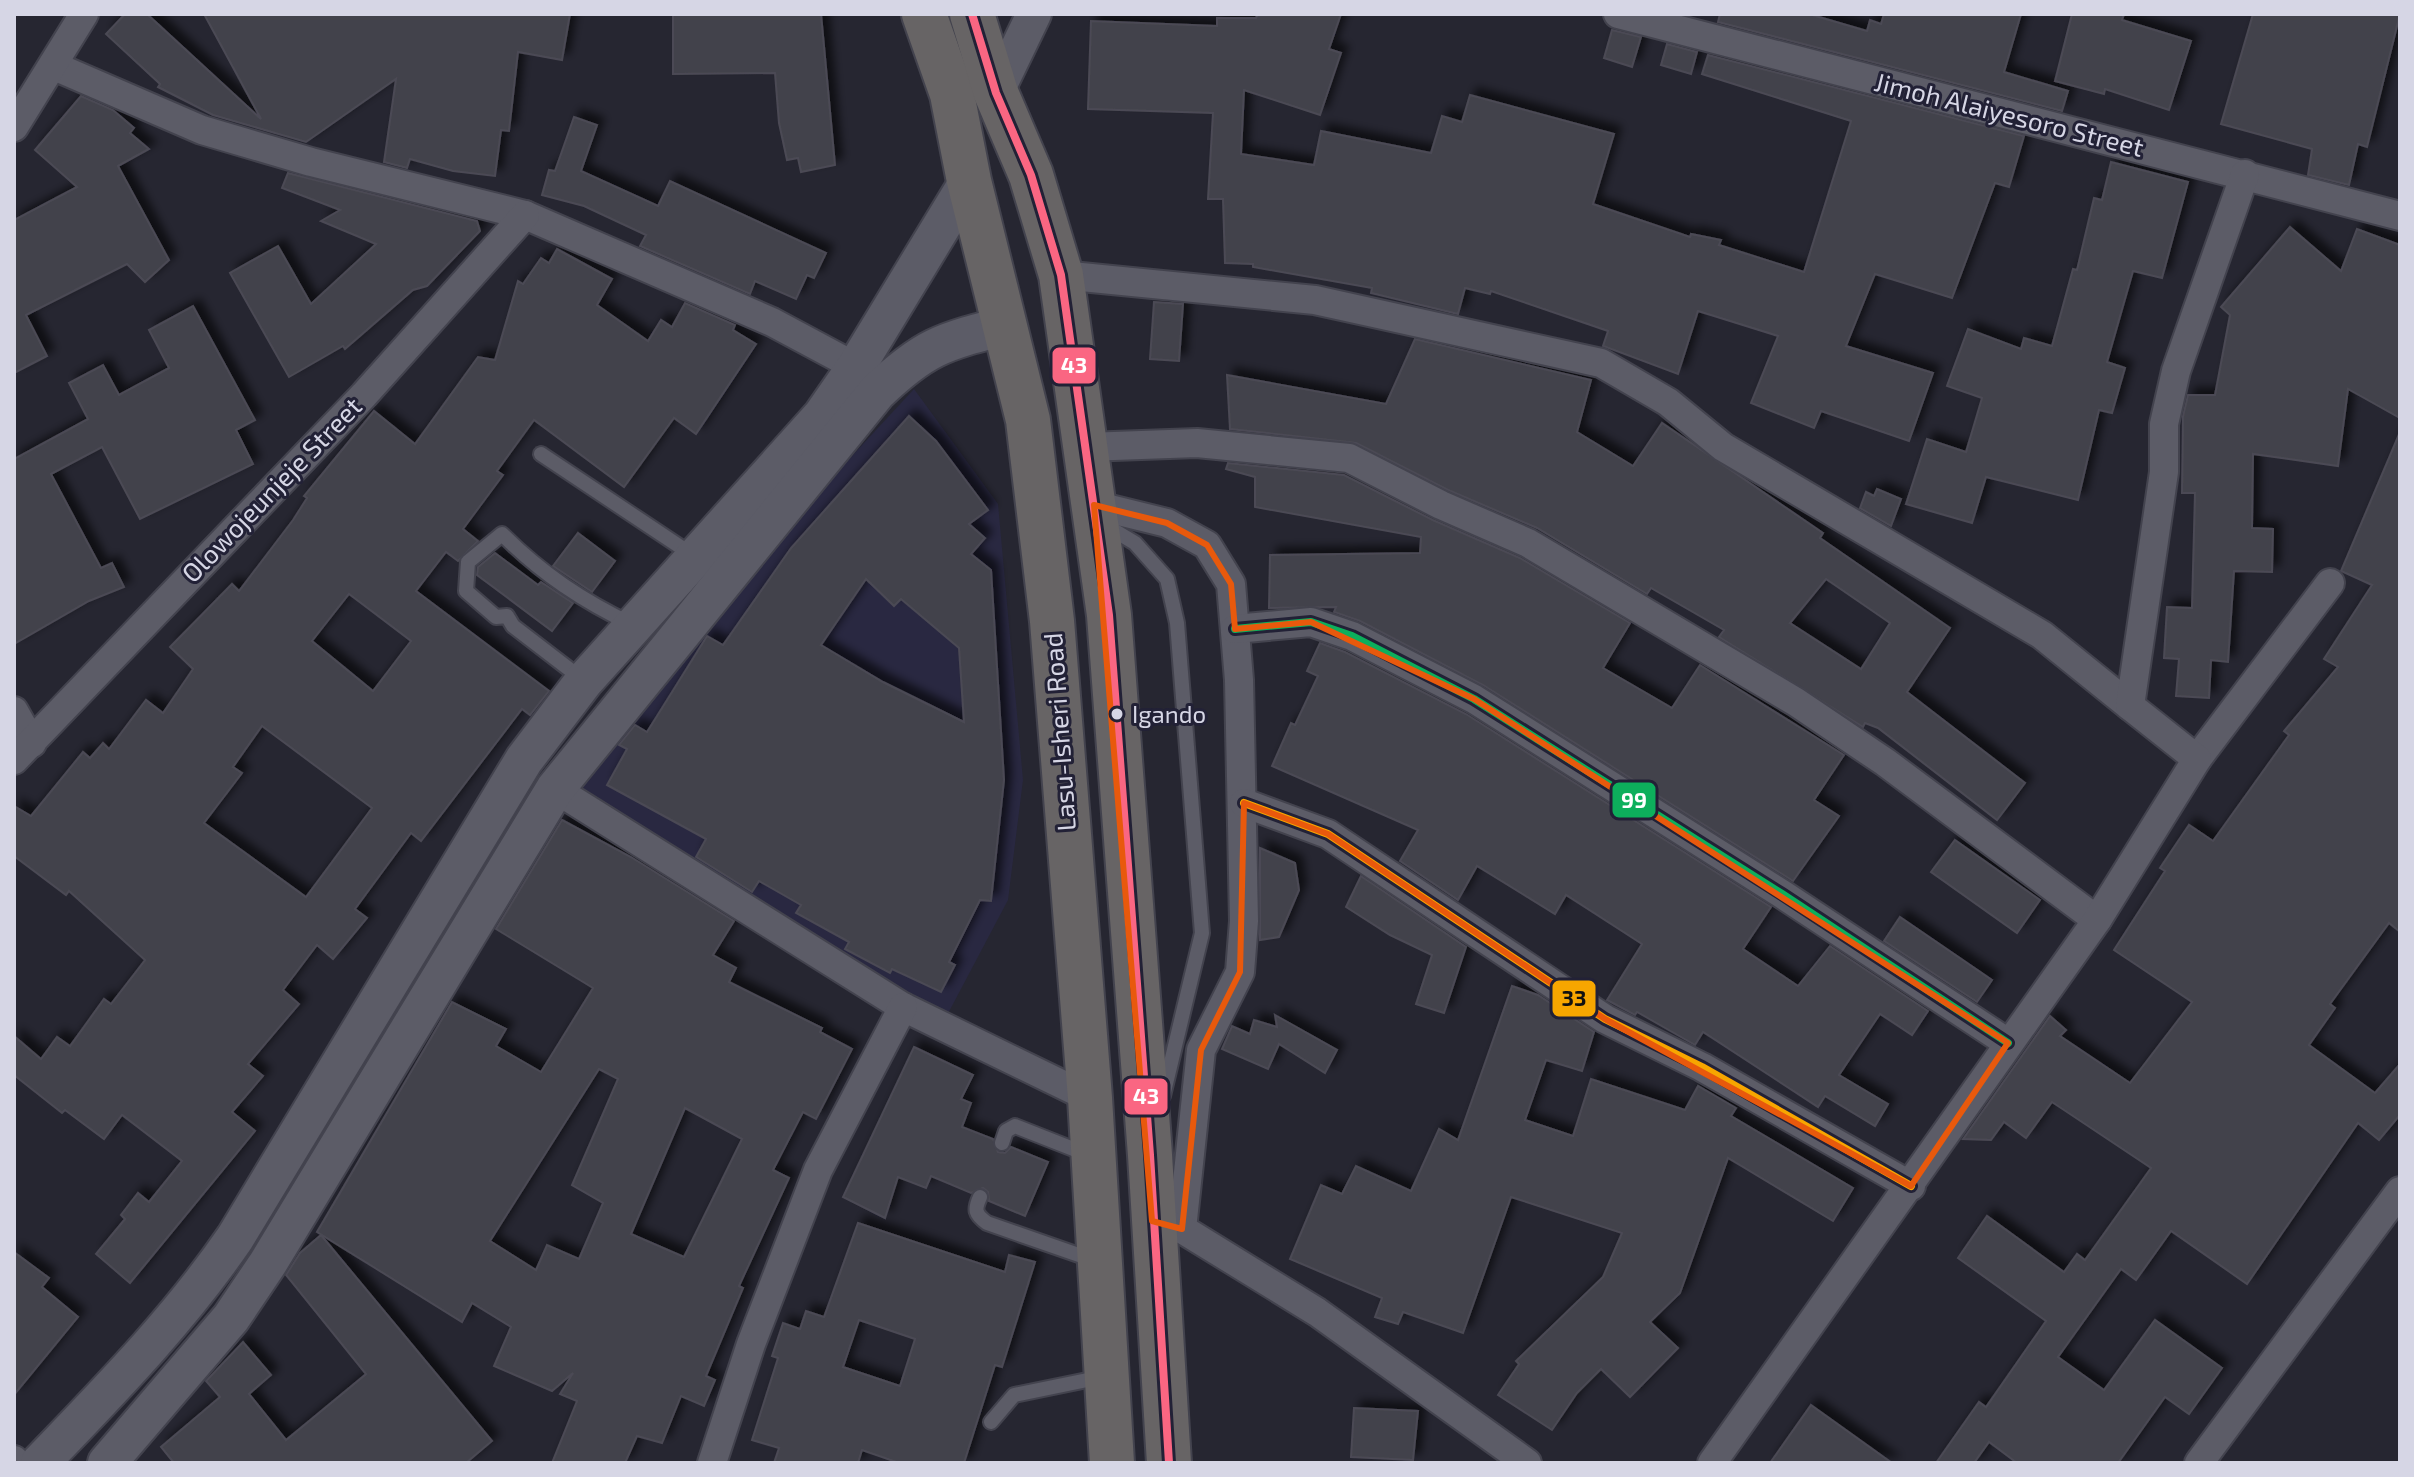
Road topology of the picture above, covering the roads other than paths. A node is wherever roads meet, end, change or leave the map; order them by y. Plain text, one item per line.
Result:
1 (84, 14) edge
2 (924, 14) edge
3 (972, 14) edge
4 (1034, 14) edge
5 (1618, 14) edge
6 (54, 66) junction
7 (996, 93) junction
8 (14, 127) edge
9 (2245, 174) junction
10 (969, 181) junction
11 (525, 215) junction
12 (2400, 216) edge
13 (1061, 275) junction
14 (1004, 326) junction
15 (856, 367) junction
16 (1086, 447) junction
17 (541, 454) dead end
18 (1094, 512) junction
19 (695, 556) junction
20 (1102, 568) junction
21 (2330, 583) dead end
22 (1124, 612) dead end
23 (634, 625) junction
24 (1235, 629) junction
25 (584, 681) junction
26 (2130, 706) junction
27 (14, 711) edge
28 (23, 752) edge
29 (2197, 759) junction
30 (555, 789) junction
31 (1244, 803) junction
32 (2097, 920) junction
33 (1151, 956) dead end
34 (903, 1007) junction
35 (1139, 1010) junction
36 (2008, 1043) junction
37 (1090, 1098) junction
38 (1002, 1143) dead end
39 (1150, 1155) junction
40 (1094, 1157) junction
41 (1911, 1186) junction
42 (2400, 1191) edge
43 (980, 1197) dead end
44 (1167, 1225) junction
45 (1099, 1262) junction
46 (1107, 1376) junction
47 (991, 1422) dead end
48 (40, 1463) edge
49 (107, 1463) edge
50 (712, 1463) edge
51 (1112, 1463) edge
52 (1169, 1463) edge
53 (1527, 1463) edge
54 (1712, 1463) edge
55 (2199, 1463) edge

1 - 6 street
2 - 10 main road, Lasu-Isheri Road
3 - 7 main road
4 - 7 street
5 - 9 street, Jimoh Alaiyesoro Street
6 - 8 street
6 - 11 street
7 - 13 main road
9 - 12 street, Jimoh Alaiyesoro Street
9 - 26 street
10 - 14 main road, Lasu-Isheri Road
10 - 15 main road
11 - 15 street
11 - 28 street, Olowojeunjeje Street
13 - 16 main road
13 - 26 street
14 - 30 main road
14 - 37 main road, Lasu-Isheri Road
15 - 19 main road
16 - 18 main road
16 - 32 street
17 - 19 lane
18 - 20 main road
18 - 24 street
18 - 39 lane
19 - 23 main road
20 - 22 lane
20 - 35 main road
21 - 29 street
23 - 25 main road
23 - 25 lane
24 - 31 street
24 - 36 street
25 - 48 main road
26 - 29 street
27 - 28 street
29 - 32 street
30 - 34 street
30 - 49 main road
31 - 41 street
31 - 44 street
32 - 36 street
33 - 35 lane
34 - 37 street
34 - 50 street
35 - 39 main road
36 - 41 street
37 - 40 main road, Lasu-Isheri Road
38 - 40 lane
39 - 44 main road
40 - 45 main road, Lasu-Isheri Road
41 - 54 street
42 - 55 street
43 - 45 lane
44 - 52 main road
44 - 53 street
45 - 46 main road, Lasu-Isheri Road
46 - 47 lane
46 - 51 main road, Lasu-Isheri Road

